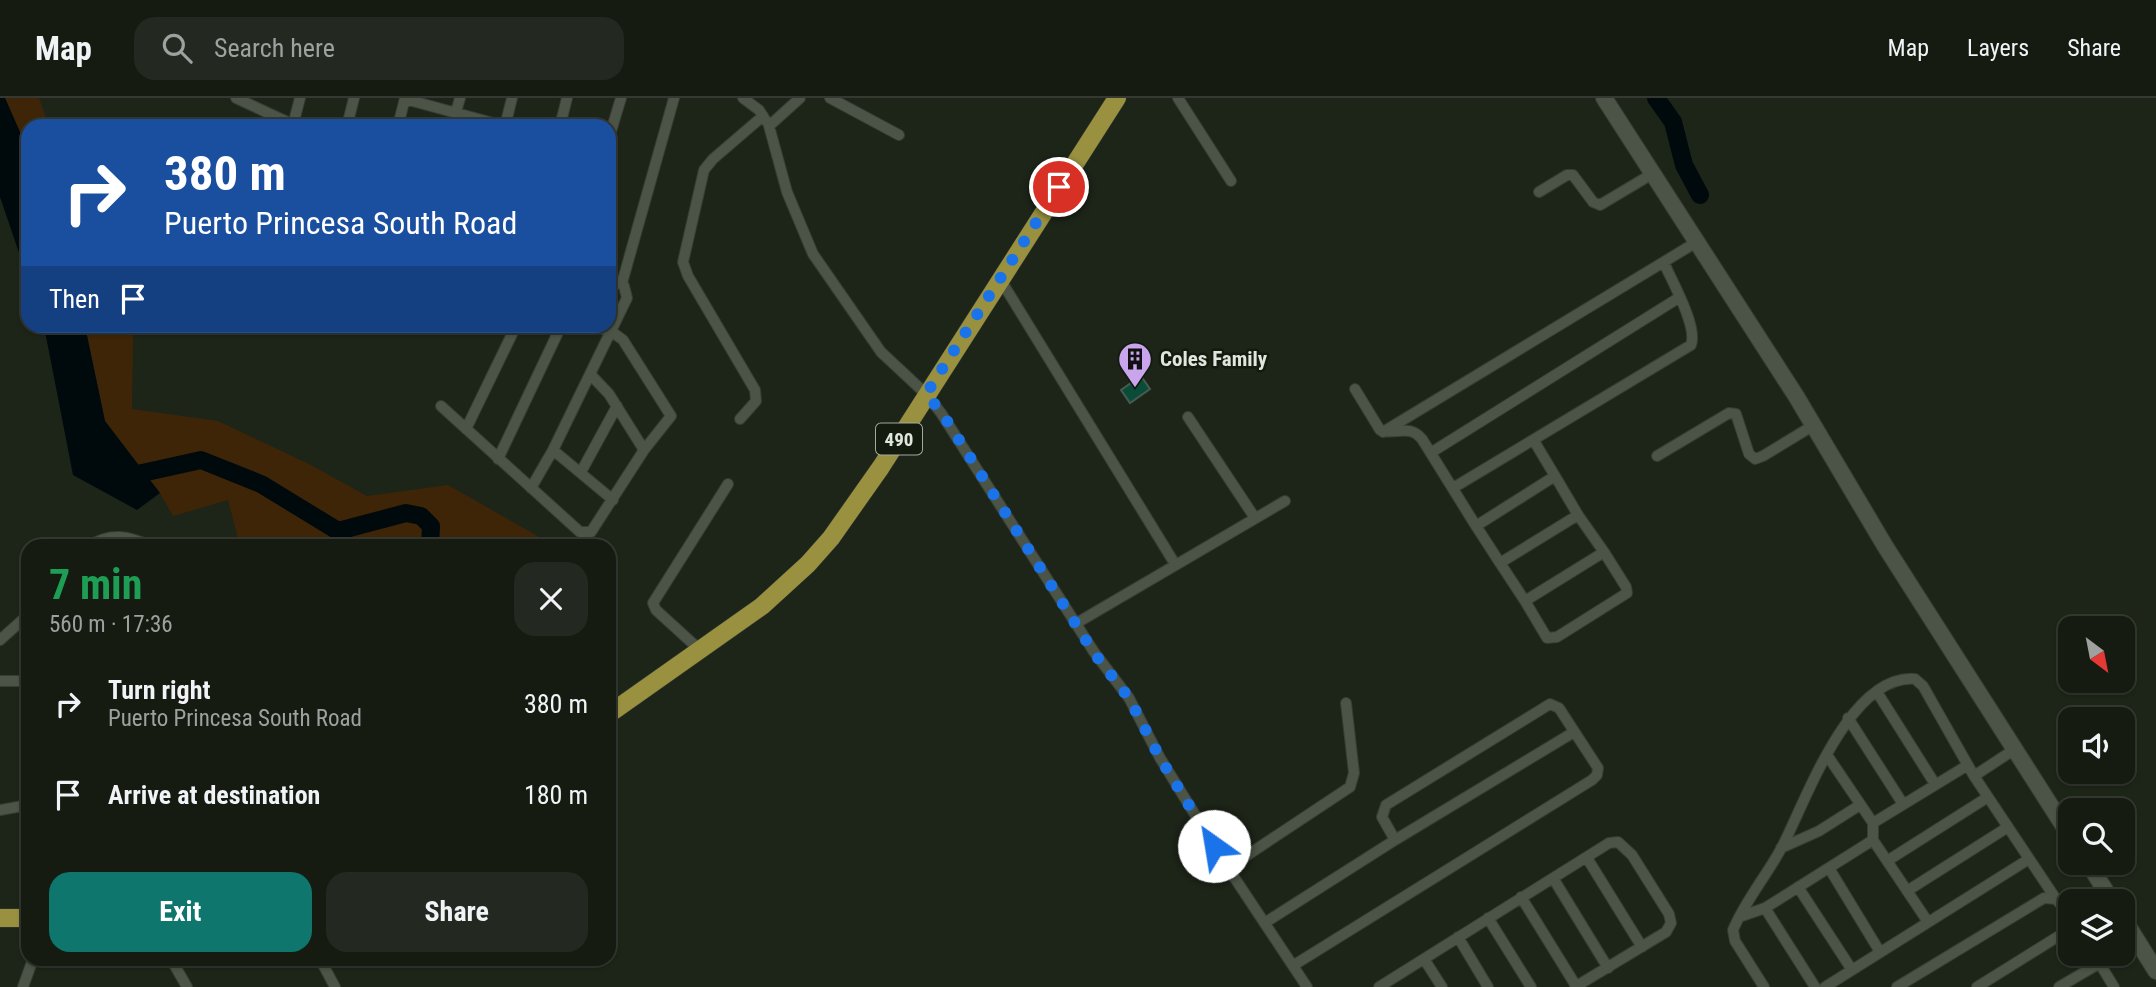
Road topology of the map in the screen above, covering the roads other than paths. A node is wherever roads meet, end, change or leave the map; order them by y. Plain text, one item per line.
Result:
1 (300, 98) edge
2 (354, 98) edge
3 (405, 98) edge
4 (460, 98) edge
5 (512, 98) edge
6 (567, 98) edge
7 (621, 98) edge
8 (674, 98) edge
9 (745, 98) edge
10 (800, 98) edge
11 (830, 98) edge
12 (1178, 98) edge
13 (1604, 98) edge
14 (1114, 99) edge
15 (243, 100) edge
16 (456, 112) junction
17 (283, 119) edge
18 (296, 119) edge
19 (348, 119) edge
20 (400, 119) edge
21 (454, 119) edge
22 (480, 119) edge
23 (507, 119) edge
24 (562, 119) edge
25 (615, 119) edge
26 (766, 121) junction
27 (899, 135) dead end
28 (1651, 174) junction
29 (1230, 181) dead end
30 (1539, 192) dead end
31 (1695, 243) junction
32 (1664, 263) junction
33 (1000, 279) junction
34 (616, 281) edge
35 (622, 284) junction
36 (1680, 297) junction
37 (616, 321) edge
38 (513, 333) edge
39 (558, 333) edge
40 (610, 333) edge
41 (613, 333) edge
42 (590, 374) junction
43 (1355, 389) dead end
44 (926, 394) junction
45 (441, 406) dead end
46 (617, 406) junction
47 (1188, 417) dead end
48 (740, 419) dead end
49 (1814, 425) junction
50 (466, 429) junction
51 (1383, 432) junction
52 (1534, 441) junction
53 (553, 450) junction
54 (645, 450) junction
55 (1432, 452) junction
56 (1657, 456) dead end
57 (498, 459) junction
58 (581, 472) junction
59 (1555, 476) junction
60 (728, 484) dead end
61 (531, 488) junction
62 (1453, 488) junction
63 (613, 500) junction
64 (1285, 501) dead end
65 (1578, 514) junction
66 (1255, 519) junction
67 (1476, 526) junction
68 (103, 539) edge
69 (124, 539) edge
70 (1604, 552) junction
71 (1500, 563) junction
72 (1175, 564) junction
73 (1525, 601) junction
74 (21, 621) edge
75 (1075, 624) junction
76 (0, 640) edge
77 (701, 651) junction
78 (0, 681) edge
79 (21, 681) edge
80 (1877, 692) junction
81 (1346, 703) dead end
82 (616, 709) edge
83 (1848, 718) junction
84 (1574, 732) junction
85 (2015, 749) junction
86 (1827, 755) junction
87 (1968, 765) junction
88 (1975, 776) junction
89 (1936, 784) junction
90 (1988, 797) junction
91 (1860, 804) junction
92 (1903, 804) junction
93 (21, 806) edge
94 (0, 810) edge
95 (2058, 816) edge
96 (1873, 823) junction
97 (2008, 827) junction
98 (1395, 839) junction
99 (1873, 840) junction
100 (1781, 848) junction
101 (1587, 858) junction
102 (2029, 859) junction
103 (1887, 861) junction
104 (1228, 868) junction
105 (1829, 868) junction
106 (1553, 878) junction
107 (1798, 887) junction
108 (1907, 891) junction
109 (1521, 897) junction
110 (2056, 899) junction
111 (2058, 901) edge
112 (1765, 908) junction
113 (0, 918) edge
114 (21, 918) edge
115 (1488, 918) junction
116 (1739, 918) junction
117 (1266, 922) junction
118 (1928, 922) junction
119 (1458, 937) junction
120 (2058, 937) edge
121 (2135, 939) edge
122 (1642, 947) junction
123 (1880, 952) junction
124 (1424, 959) junction
125 (1294, 965) junction
126 (30, 966) edge
127 (174, 966) edge
128 (324, 966) edge
129 (2087, 966) edge
130 (2102, 966) edge
131 (1608, 968) junction
132 (1852, 970) junction
133 (2156, 971) edge
134 (1994, 982) edge
135 (1395, 983) edge
136 (23, 987) edge
137 (187, 987) edge
138 (335, 987) edge
139 (1307, 987) edge
140 (1379, 987) edge
141 (1442, 987) edge
142 (1488, 987) edge
143 (1531, 987) edge
144 (1576, 987) edge
145 (1764, 987) edge
146 (1815, 987) edge
147 (1825, 987) edge
148 (1897, 987) edge
149 (1977, 987) edge
150 (2059, 987) edge
151 (2114, 987) edge

1 - 18 street
2 - 19 street
3 - 16 street
3 - 20 street
4 - 16 street
5 - 23 street
6 - 24 street
7 - 25 street
8 - 35 street
9 - 26 street
10 - 26 street
11 - 27 street
12 - 29 street
13 - 28 street
14 - 33 main road, 490
15 - 17 street
16 - 21 street
16 - 22 street
26 - 44 street
26 - 48 street
28 - 30 street
28 - 31 street
31 - 32 street
31 - 49 street
32 - 36 street
32 - 51 street
33 - 44 main road, 490
33 - 72 street
34 - 35 street
35 - 37 street
36 - 52 street
36 - 55 street
38 - 50 street
39 - 57 street
40 - 42 street
41 - 54 street
42 - 46 street
42 - 53 street
43 - 51 street
44 - 75 street
44 - 77 main road, 490
45 - 50 street
46 - 54 street
46 - 58 street
47 - 66 street
49 - 56 street
49 - 85 street
50 - 57 street
51 - 55 street
52 - 59 street
52 - 62 street
53 - 58 street
53 - 61 street
54 - 63 street
55 - 62 street
57 - 61 street
58 - 63 street
59 - 65 street
59 - 67 street
60 - 77 street
61 - 63 street
62 - 67 street
64 - 66 street
65 - 70 street
65 - 71 street
66 - 72 street
67 - 71 street
68 - 69 street
70 - 73 street
70 - 73 street
71 - 73 street
72 - 75 street
74 - 76 street
75 - 104 street
77 - 82 main road, 490
78 - 79 street
80 - 83 street
80 - 87 street
80 - 89 street
81 - 104 street
83 - 86 street
83 - 92 street
84 - 98 street
84 - 98 street
84 - 125 street
85 - 88 street
85 - 95 street
86 - 91 street
86 - 100 street
87 - 88 street
87 - 89 street
88 - 90 street
89 - 92 street
90 - 97 street
90 - 103 street
91 - 96 street
91 - 100 street
92 - 96 street
93 - 94 street
96 - 99 street
97 - 102 street
97 - 108 street
98 - 117 street
99 - 103 street
99 - 105 street
100 - 116 street
101 - 106 street
101 - 122 street
101 - 122 street
102 - 110 street
102 - 118 street
103 - 108 street
104 - 117 street
105 - 107 street
105 - 123 street
106 - 109 street
106 - 131 street
107 - 112 street
107 - 132 street
108 - 118 street
109 - 115 street
109 - 144 street
110 - 111 street
110 - 148 street
112 - 116 street
112 - 146 street
113 - 114 main road
115 - 119 street
115 - 143 street
116 - 145 street
117 - 125 street
118 - 123 street
119 - 124 street
119 - 142 street
120 - 134 street
121 - 133 street
122 - 131 street
123 - 132 street
124 - 135 street
124 - 141 street
125 - 139 street
126 - 136 street
127 - 137 street
128 - 138 street
129 - 150 street
130 - 151 street
131 - 144 street
132 - 147 street
134 - 149 street
135 - 140 street

